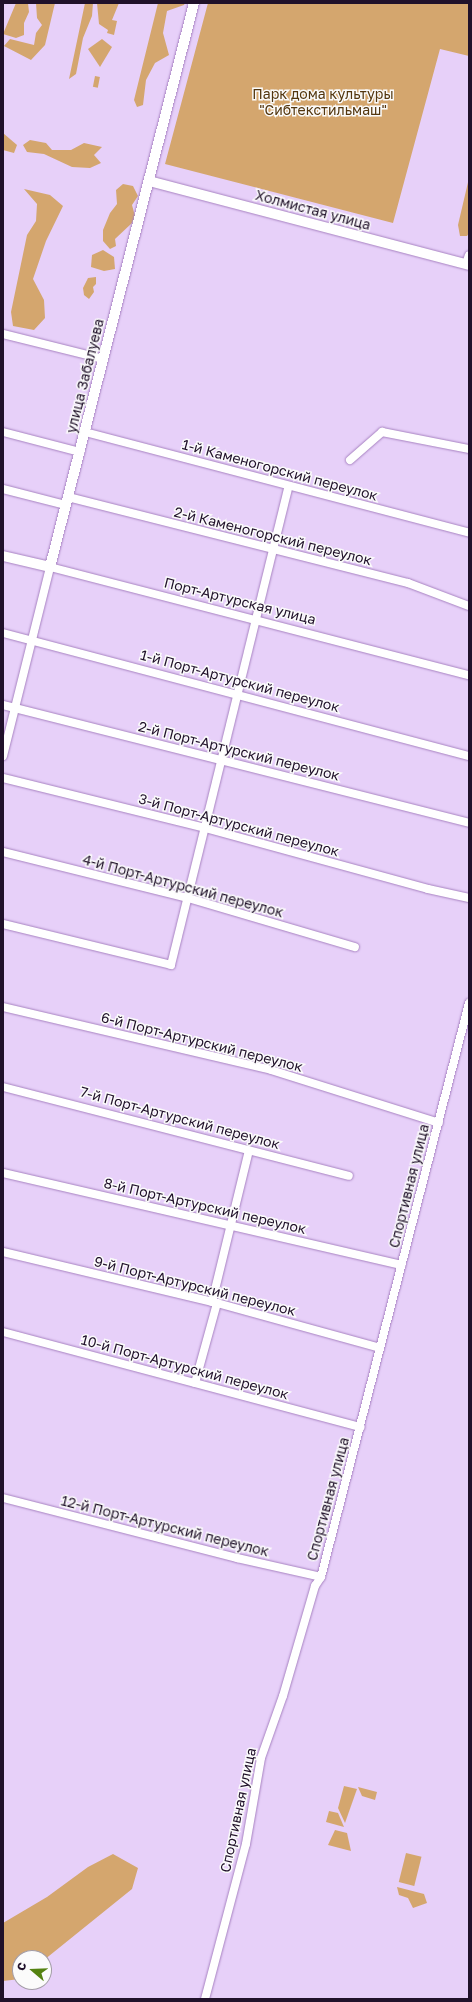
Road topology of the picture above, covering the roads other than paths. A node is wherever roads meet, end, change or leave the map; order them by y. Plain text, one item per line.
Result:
1 (194, 3) edge
2 (149, 181) junction
3 (468, 262) edge
4 (3, 334) edge
5 (103, 360) junction
6 (3, 432) edge
7 (85, 432) junction
8 (469, 449) edge
9 (80, 452) junction
10 (350, 460) dead end
11 (289, 486) junction
12 (3, 489) edge
13 (67, 501) junction
14 (469, 533) edge
15 (274, 550) junction
16 (3, 556) edge
17 (50, 567) junction
18 (469, 606) edge
19 (258, 620) junction
20 (3, 634) edge
21 (32, 641) junction
22 (469, 675) edge
23 (239, 694) junction
24 (3, 705) edge
25 (15, 708) junction
26 (3, 756) edge
27 (469, 756) edge
28 (222, 759) junction
29 (3, 778) edge
30 (469, 823) edge
31 (205, 828) junction
32 (3, 852) edge
33 (188, 898) junction
34 (469, 898) edge
35 (3, 924) edge
36 (355, 947) dead end
37 (469, 1003) edge
38 (3, 1007) edge
39 (3, 1088) edge
40 (438, 1123) junction
41 (249, 1150) junction
42 (3, 1173) edge
43 (349, 1176) dead end
44 (231, 1225) junction
45 (3, 1252) edge
46 (402, 1265) junction
47 (214, 1303) junction
48 (3, 1332) edge
49 (380, 1348) junction
50 (195, 1383) junction
51 (361, 1427) junction
52 (3, 1498) edge
53 (321, 1577) junction
54 (205, 1999) edge

1 - 2 street, улица Забалуева
2 - 3 street, Холмистая улица
2 - 5 street, улица Забалуева
4 - 5 street
5 - 7 street, улица Забалуева
6 - 9 street
7 - 9 street, улица Забалуева
7 - 11 street, 1-й Каменогорский переулок
8 - 10 street
9 - 13 street, улица Забалуева
11 - 14 street, 1-й Каменогорский переулок
11 - 15 street
12 - 13 street, 2-й Каменогорский переулок
13 - 15 street, 2-й Каменогорский переулок
13 - 17 street, улица Забалуева
15 - 18 street, 2-й Каменогорский переулок
15 - 19 street
16 - 17 street, Порт-Артурская улица
17 - 19 street, Порт-Артурская улица
17 - 21 street, улица Забалуева
19 - 22 street, Порт-Артурская улица
19 - 23 street
20 - 21 street, 1-й Порт-Артурский переулок
21 - 23 street, 1-й Порт-Артурский переулок
21 - 25 street, улица Забалуева
23 - 27 street, 1-й Порт-Артурский переулок
23 - 28 street
24 - 25 street, 2-й Порт-Артурский переулок
25 - 26 street, улица Забалуева
25 - 28 street, 2-й Порт-Артурский переулок
28 - 30 street, 2-й Порт-Артурский переулок
28 - 31 street
29 - 31 street, 3-й Порт-Артурский переулок
31 - 33 street
31 - 34 street, 3-й Порт-Артурский переулок
32 - 33 street, 4-й Порт-Артурский переулок
33 - 35 street
33 - 36 street, 4-й Порт-Артурский переулок
37 - 40 street, Спортивная улица
38 - 40 street, 6-й Порт-Артурский переулок
39 - 41 street, 7-й Порт-Артурский переулок
40 - 46 street, Спортивная улица
41 - 43 street, 7-й Порт-Артурский переулок
41 - 44 street
42 - 44 street, 8-й Порт-Артурский переулок
44 - 46 street, 8-й Порт-Артурский переулок
44 - 47 street
45 - 47 street, 9-й Порт-Артурский переулок
46 - 49 street, Спортивная улица
47 - 49 street, 9-й Порт-Артурский переулок
47 - 50 street
48 - 50 street, 10-й Порт-Артурский переулок
49 - 51 street, Спортивная улица
50 - 51 street, 10-й Порт-Артурский переулок
51 - 53 street, Спортивная улица
52 - 53 street, 12-й Порт-Артурский переулок
53 - 54 street, Спортивная улица

